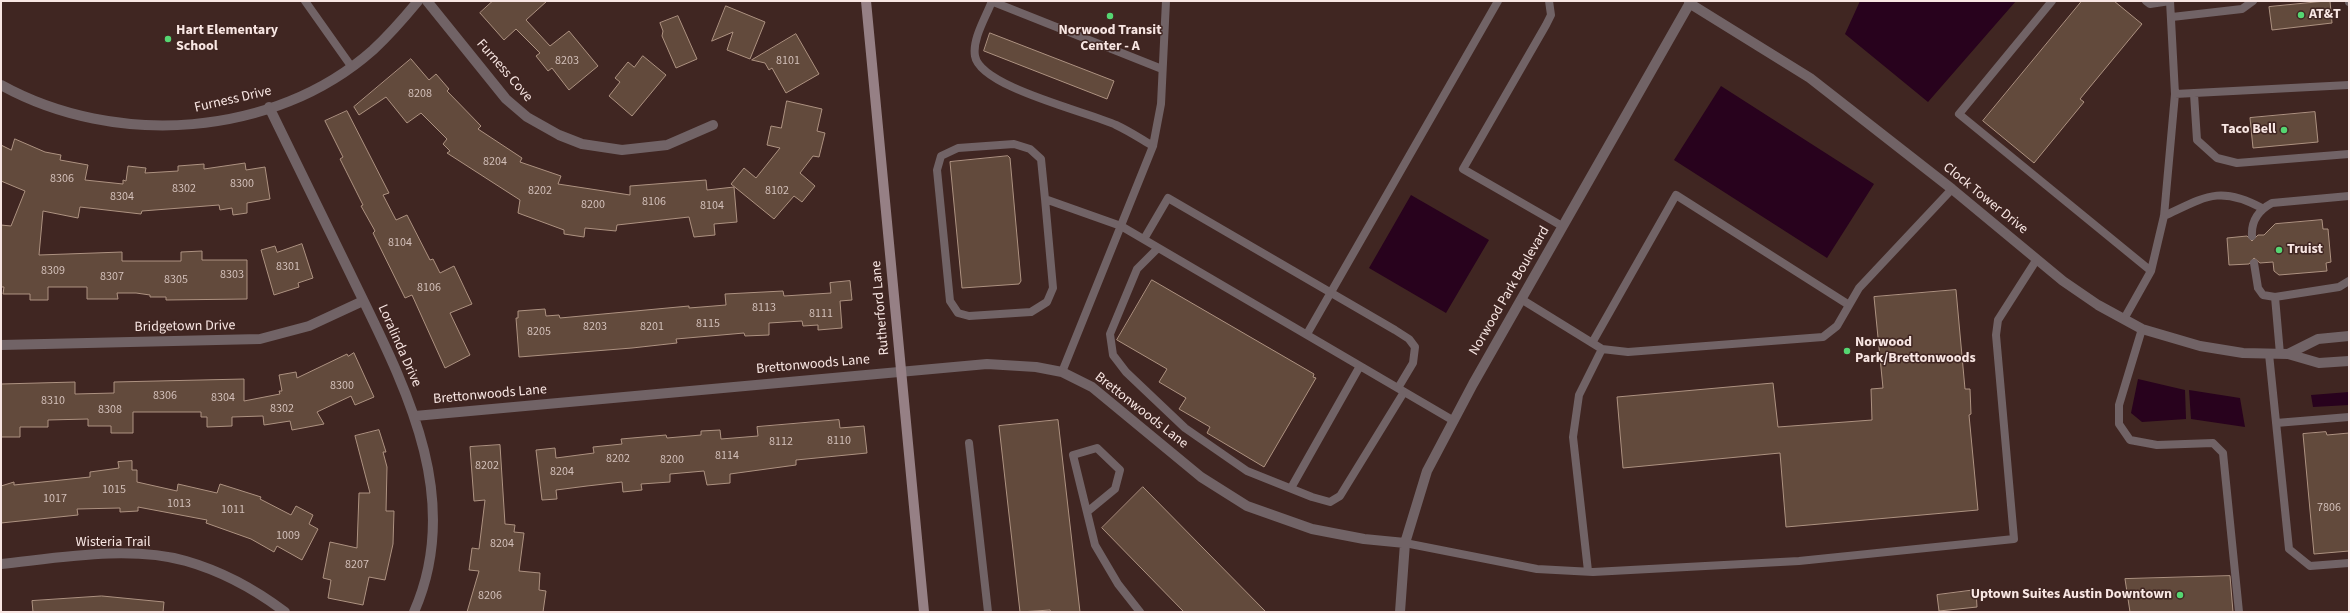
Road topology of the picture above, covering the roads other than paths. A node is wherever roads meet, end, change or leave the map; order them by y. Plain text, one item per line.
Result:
1 (304, 1) edge
2 (418, 1) edge
3 (428, 1) edge
4 (866, 1) edge
5 (991, 1) edge
6 (1165, 1) edge
7 (1498, 1) edge
8 (1550, 1) edge
9 (2052, 1) edge
10 (2146, 1) edge
11 (2170, 1) edge
12 (2253, 1) edge
13 (1689, 2) edge
14 (2172, 17) junction
15 (351, 66) junction
16 (1162, 69) junction
17 (1, 85) edge
18 (2349, 85) edge
19 (2175, 94) junction
20 (2194, 94) junction
21 (269, 107) junction
22 (713, 125) dead end
23 (1153, 146) junction
24 (2349, 154) edge
25 (1952, 188) junction
26 (2349, 196) edge
27 (1045, 199) junction
28 (2262, 208) junction
29 (2164, 216) junction
30 (1121, 226) junction
31 (1562, 226) junction
32 (2252, 236) dead end
33 (1144, 239) junction
34 (1158, 248) junction
35 (2037, 259) junction
36 (2254, 263) dead end
37 (2151, 271) junction
38 (2349, 281) edge
39 (1331, 292) junction
40 (2275, 297) junction
41 (1521, 299) junction
42 (363, 302) junction
43 (1849, 305) junction
44 (2124, 320) junction
45 (2142, 329) junction
46 (1307, 334) junction
47 (2349, 336) edge
48 (1592, 343) junction
49 (1, 345) edge
50 (1602, 349) junction
51 (2268, 354) junction
52 (2284, 354) junction
53 (2349, 361) edge
54 (1360, 366) junction
55 (901, 371) junction
56 (1062, 372) junction
57 (1401, 390) junction
58 (415, 416) junction
59 (2349, 417) edge
60 (1454, 421) junction
61 (2276, 422) junction
62 (969, 443) dead end
63 (1290, 488) junction
64 (1087, 512) junction
65 (1405, 543) junction
66 (2349, 563) edge
67 (1, 564) edge
68 (1588, 572) junction
69 (285, 612) edge
70 (414, 612) edge
71 (924, 612) edge
72 (988, 612) edge
73 (1140, 612) edge
74 (1400, 612) edge
75 (2240, 612) edge

1 - 15 lane
2 - 15 street, Furness Drive
3 - 22 street, Furness Cove
4 - 55 street, Rutherford Lane
5 - 16 lane
5 - 23 lane
6 - 16 lane
7 - 39 lane
8 - 31 lane
9 - 37 lane
10 - 11 lane
11 - 14 lane
12 - 14 lane
13 - 25 street, Clock Tower Drive
13 - 31 street, Norwood Park Boulevard
14 - 19 lane
15 - 21 street, Furness Drive
16 - 23 lane
17 - 21 street, Furness Drive
18 - 20 lane
19 - 20 lane
19 - 29 lane
20 - 24 lane
21 - 42 street, Loralinda Drive
23 - 30 lane
25 - 35 street, Clock Tower Drive
25 - 43 lane
26 - 28 lane
27 - 27 lane
27 - 30 lane
28 - 29 lane
28 - 32 lane
29 - 37 lane
30 - 33 lane
30 - 56 lane
31 - 41 street, Norwood Park Boulevard
33 - 34 lane
33 - 39 lane
34 - 46 lane
34 - 63 lane
35 - 44 street, Clock Tower Drive
35 - 68 lane
36 - 40 lane
37 - 44 lane
38 - 40 lane
39 - 46 lane
39 - 57 lane
40 - 52 lane
41 - 48 lane
41 - 60 street, Norwood Park Boulevard
42 - 49 street, Bridgetown Drive
42 - 58 street, Loralinda Drive
43 - 48 lane
43 - 50 lane
44 - 45 street, Clock Tower Drive
45 - 51 street, Clock Tower Drive
45 - 75 lane
46 - 54 lane
47 - 52 street, Clock Tower Drive
48 - 50 lane
50 - 68 lane
51 - 52 street, Clock Tower Drive
51 - 61 lane
52 - 53 street, Clock Tower Drive
54 - 57 lane
54 - 63 lane
55 - 56 street, Brettonwoods Lane
55 - 58 street, Brettonwoods Lane
55 - 71 street, Rutherford Lane
56 - 65 street, Brettonwoods Lane
57 - 60 lane
57 - 63 lane
58 - 70 street, Loralinda Drive
59 - 61 lane
60 - 65 street, Norwood Park Boulevard
61 - 66 lane
62 - 72 lane
64 - 64 lane
64 - 73 lane
65 - 68 lane
65 - 74 street, Norwood Park Boulevard
67 - 69 street, Wisteria Trail

